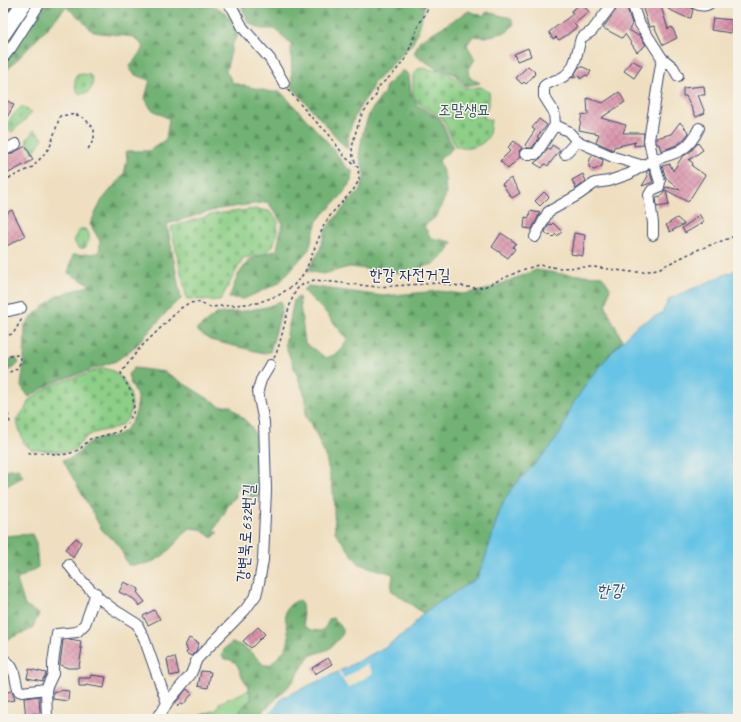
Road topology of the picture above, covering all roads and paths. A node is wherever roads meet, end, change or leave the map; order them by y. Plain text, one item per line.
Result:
1 (24, 3) edge
2 (40, 3) edge
3 (228, 3) edge
4 (430, 3) edge
5 (613, 3) edge
6 (632, 3) edge
7 (3, 34) edge
8 (3, 58) edge
9 (662, 58) junction
10 (678, 76) dead end
11 (284, 83) joint
12 (555, 125) junction
13 (699, 128) dead end
14 (577, 141) junction
15 (16, 144) dead end
16 (3, 151) edge
17 (87, 151) dead end
18 (525, 154) dead end
19 (565, 154) dead end
20 (653, 160) junction
21 (644, 166) junction
22 (358, 167) junction
23 (3, 181) edge
24 (653, 235) dead end
25 (738, 235) edge
26 (536, 237) dead end
27 (294, 285) junction
28 (297, 290) junction
29 (21, 308) joint
30 (3, 309) edge
31 (3, 336) edge
32 (3, 357) edge
33 (270, 365) joint
34 (10, 423) dead end
35 (28, 453) dead end
36 (69, 565) dead end
37 (96, 593) junction
38 (3, 659) edge
39 (46, 689) junction
40 (167, 703) junction
41 (47, 719) edge
42 (156, 719) edge

1 - 7 highway
2 - 8 street
3 - 11 street
4 - 22 path
5 - 12 street
6 - 9 street
9 - 10 street
9 - 20 street
11 - 22 path
12 - 14 street
12 - 18 street
13 - 20 street
14 - 19 street
14 - 21 street
15 - 16 street
17 - 23 path
20 - 21 street
20 - 24 street
21 - 26 street
22 - 27 path
25 - 28 path, 한강 자전거길
27 - 28 path
27 - 35 path
28 - 33 path
29 - 30 street
29 - 31 path
32 - 34 path
33 - 40 street, 강변북로632번길
36 - 37 street
37 - 39 street
37 - 40 street
38 - 39 street
39 - 41 street
40 - 42 street, 강변북로632번길

